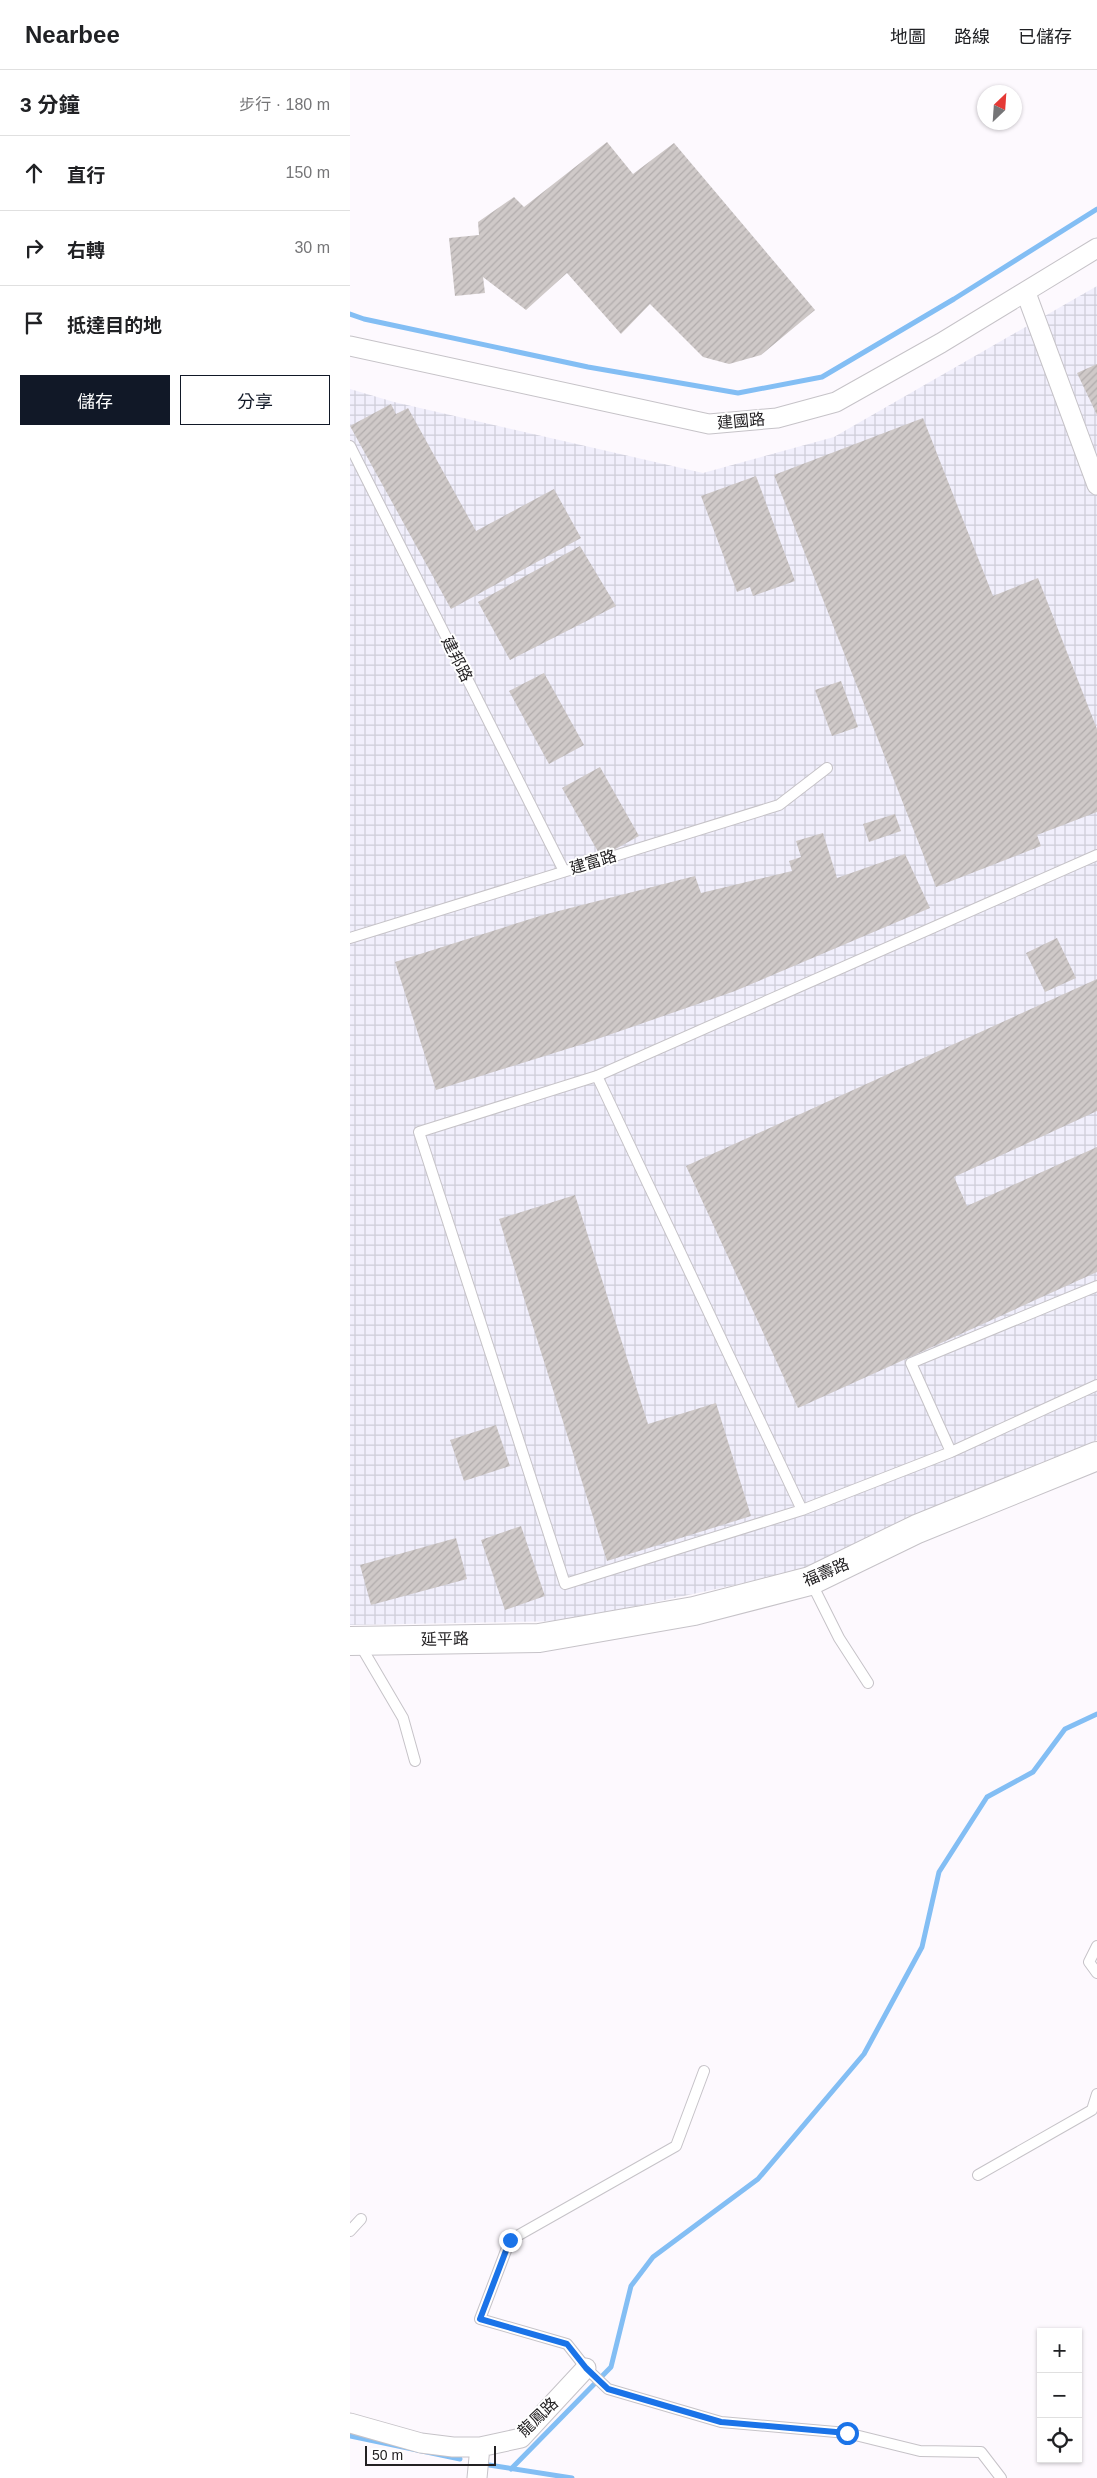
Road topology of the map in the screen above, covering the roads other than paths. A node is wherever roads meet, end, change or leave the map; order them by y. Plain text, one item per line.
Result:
1 (1097, 248) edge
2 (1026, 293) junction
3 (350, 346) edge
4 (350, 446) edge
5 (1097, 485) edge
6 (827, 768) dead end
7 (1097, 855) edge
8 (564, 872) junction
9 (350, 938) edge
10 (597, 1076) junction
11 (1097, 1286) edge
12 (1097, 1384) edge
13 (951, 1452) junction
14 (1097, 1456) edge
15 (802, 1510) junction
16 (810, 1581) junction
17 (540, 1638) joint
18 (354, 1641) edge
19 (868, 1682) dead end
20 (415, 1761) dead end
21 (1097, 1946) edge
22 (1097, 1973) edge
23 (704, 2071) dead end
24 (1097, 2094) edge
25 (978, 2174) dead end
26 (361, 2219) dead end
27 (350, 2231) edge
28 (586, 2368) junction
29 (350, 2423) edge
30 (480, 2447) junction
31 (477, 2478) edge
32 (1001, 2478) edge

1 - 2 street, 建國路
2 - 3 street, 建國路
2 - 5 street
4 - 8 lane, 建邦路
6 - 8 lane, 建富路
7 - 10 lane
8 - 9 lane, 建富路
10 - 15 lane
10 - 15 lane
11 - 13 lane
12 - 13 lane
13 - 15 lane
14 - 16 street, 福壽路
16 - 17 street, 福壽路
16 - 19 lane
17 - 18 street, 延平路
18 - 20 lane
21 - 22 lane
23 - 28 lane
24 - 25 lane
26 - 27 lane
28 - 30 street, 龍鳳路
28 - 32 lane
29 - 30 street, 龍鳳路
30 - 31 street

